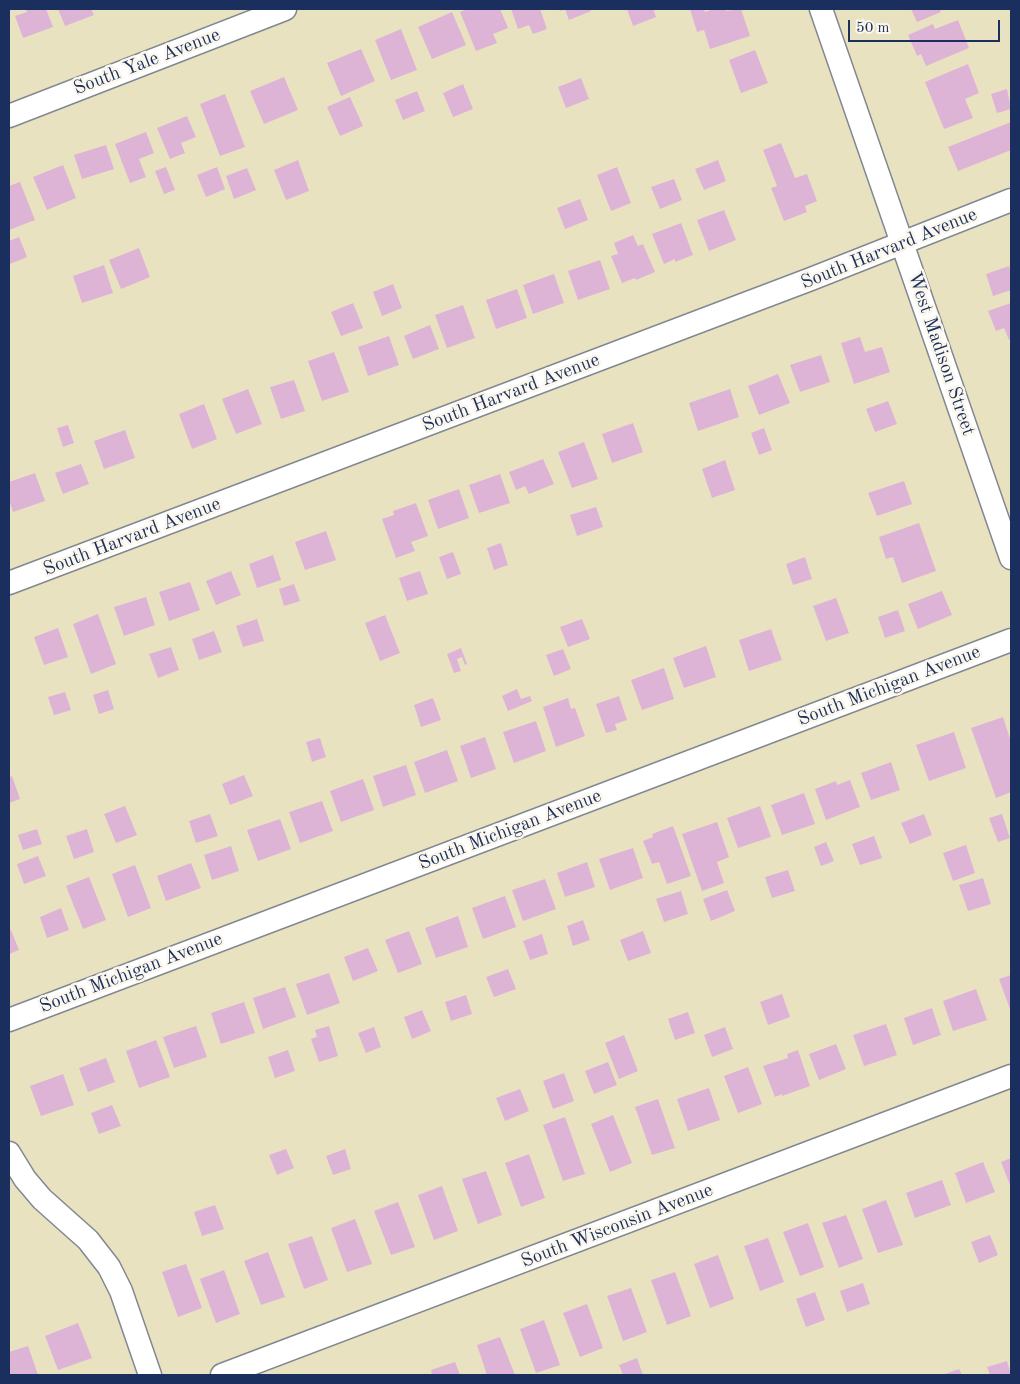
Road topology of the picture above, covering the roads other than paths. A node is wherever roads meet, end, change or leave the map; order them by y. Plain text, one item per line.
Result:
1 (285, 9) edge
2 (821, 9) edge
3 (9, 116) edge
4 (1011, 200) edge
5 (902, 244) junction
6 (1011, 558) edge
7 (9, 583) edge
8 (1011, 640) edge
9 (9, 1020) edge
10 (1011, 1076) edge
11 (9, 1153) edge
12 (150, 1375) edge
13 (222, 1375) edge

1 - 3 street, South Yale Avenue
2 - 5 street, West Madison Street
4 - 5 street, South Harvard Avenue
5 - 6 street, West Madison Street
5 - 7 street, South Harvard Avenue
8 - 9 street, South Michigan Avenue
10 - 13 street, South Wisconsin Avenue
11 - 12 street

